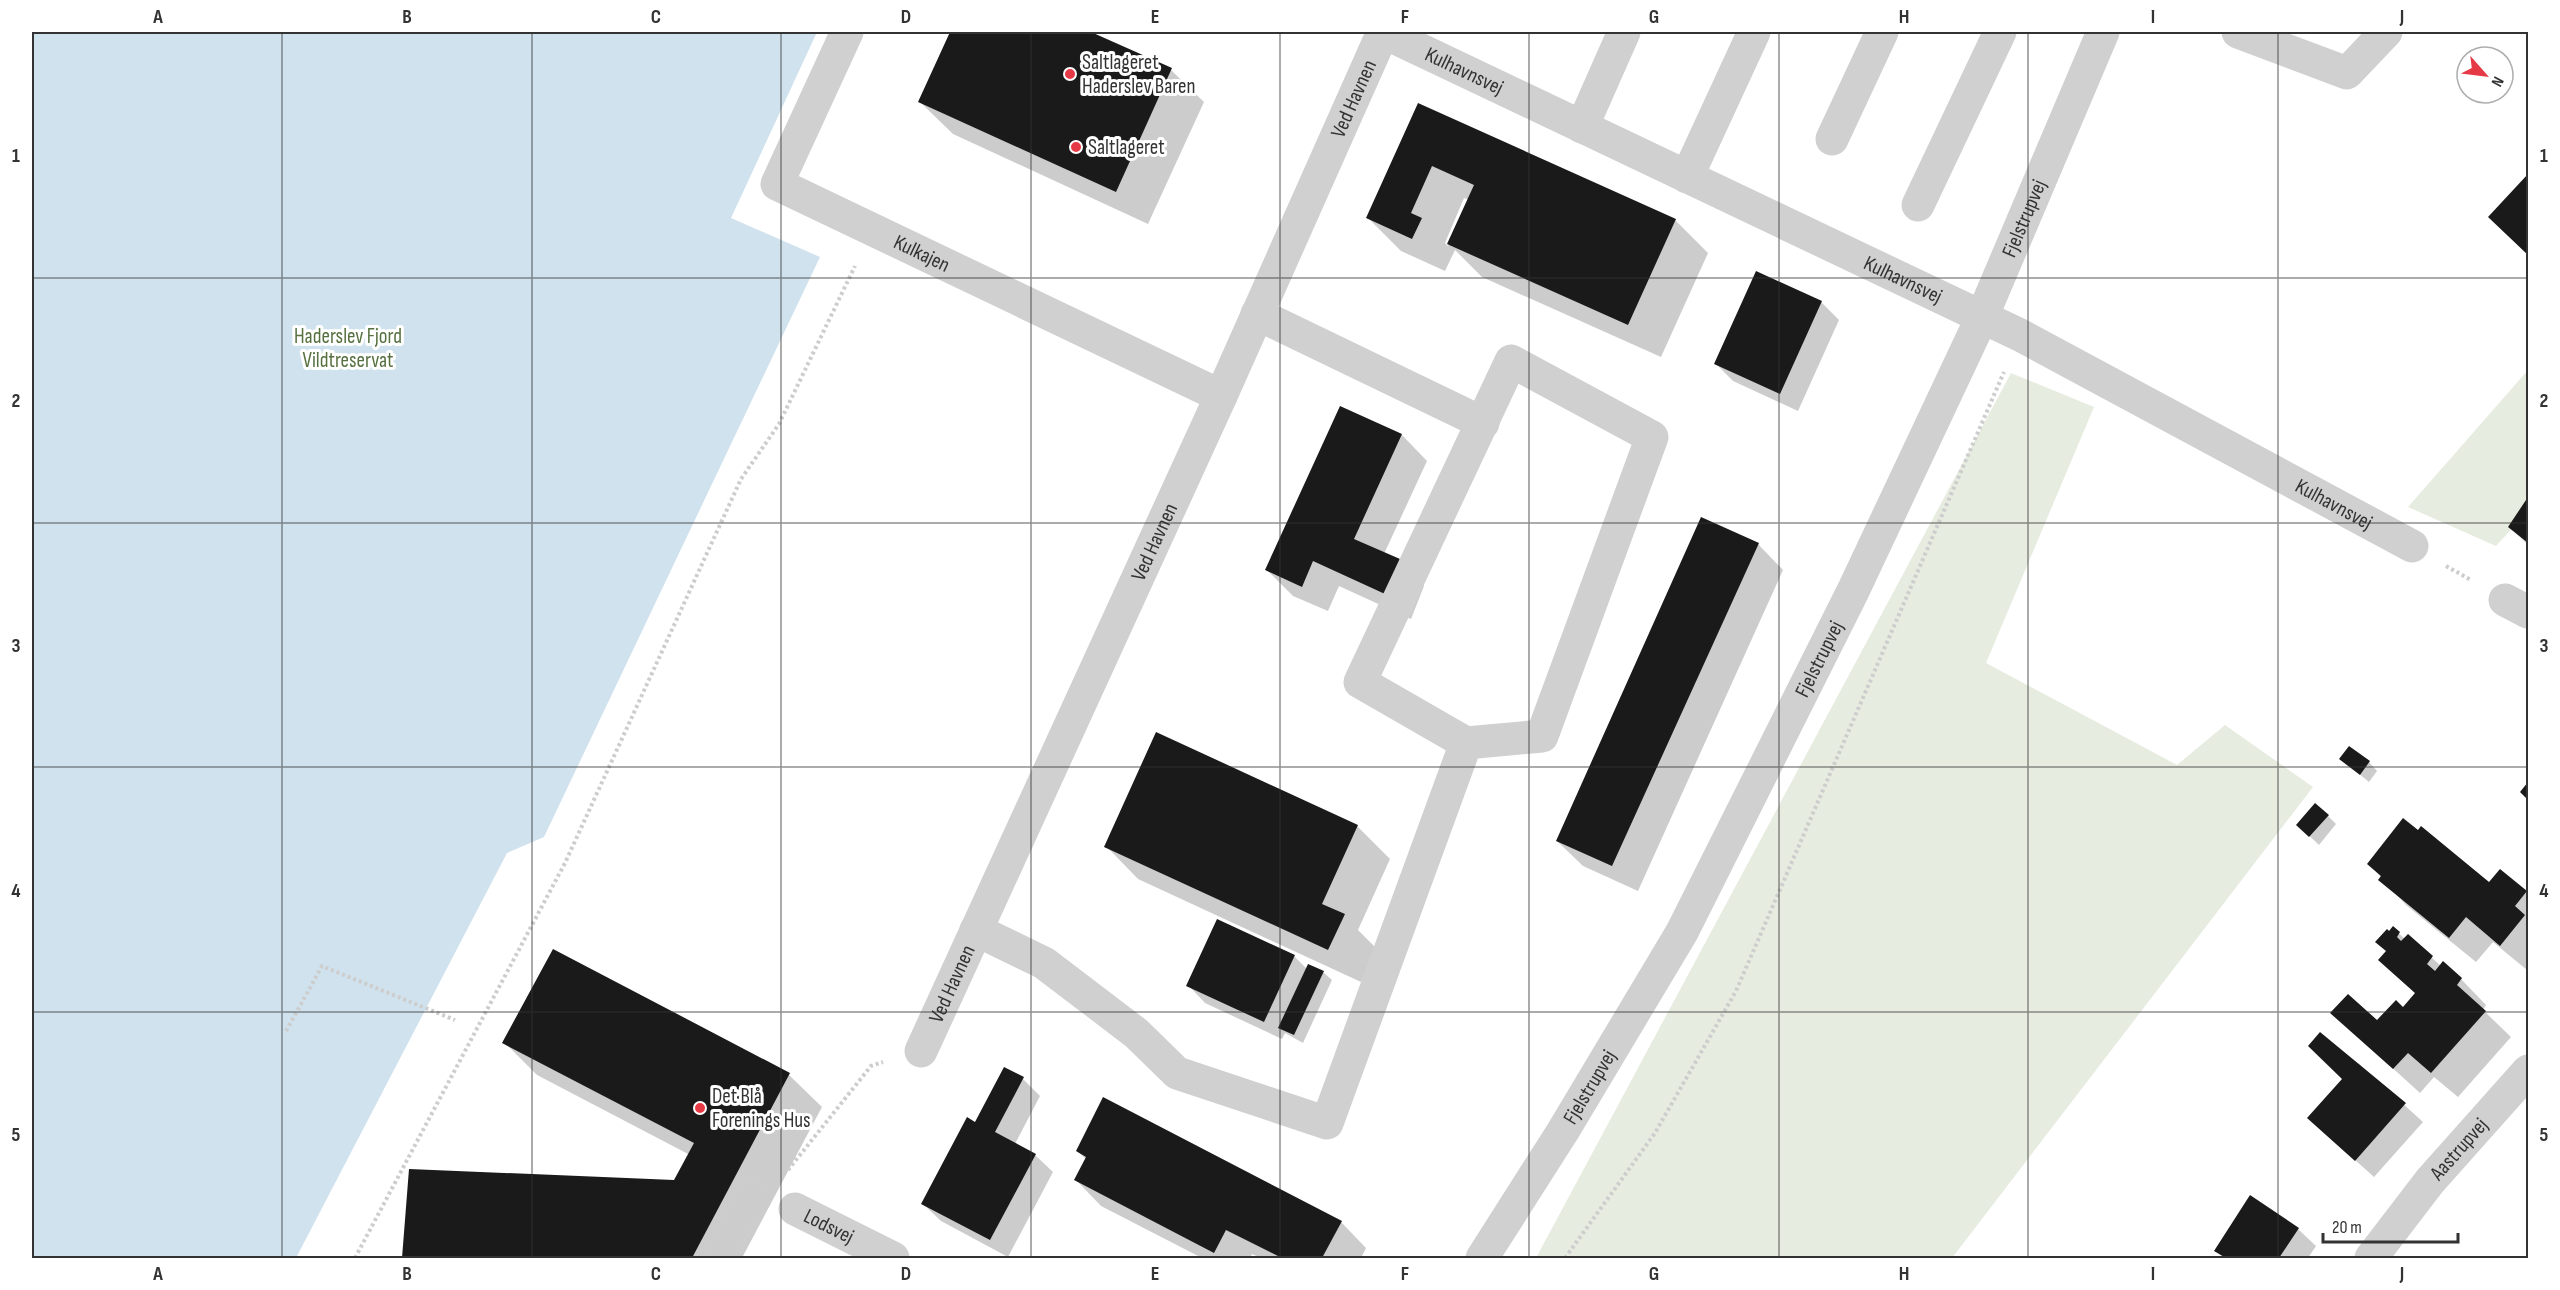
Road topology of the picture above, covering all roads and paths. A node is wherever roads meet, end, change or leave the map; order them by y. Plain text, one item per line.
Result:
1 (847, 32) edge
2 (1383, 32) edge
3 (1624, 32) edge
4 (1754, 32) edge
5 (1882, 32) edge
6 (2000, 32) edge
7 (2103, 32) edge
8 (2238, 32) edge
9 (2386, 32) edge
10 (1582, 127) junction
11 (1832, 139) dead end
12 (1688, 177) junction
13 (1918, 205) dead end
14 (872, 230) junction
15 (1257, 314) junction
16 (1982, 316) junction
17 (2020, 336) junction
18 (1221, 396) junction
19 (1483, 423) junction
20 (2412, 546) joint
21 (2517, 606) edge
22 (1466, 742) junction
23 (976, 930) junction
24 (455, 1020) dead end
25 (286, 1031) dead end
26 (921, 1051) joint
27 (2529, 1071) edge
28 (786, 1174) dead end
29 (783, 1200) joint
30 (761, 1211) dead end
31 (355, 1258) edge
32 (702, 1258) edge
33 (736, 1258) edge
34 (893, 1258) edge
35 (1482, 1258) edge
36 (1565, 1258) edge
37 (2371, 1258) edge

1 - 14 street, Kulkajen
2 - 10 street, Kulhavnsvej
2 - 15 street, Ved Havnen
3 - 10 street
4 - 12 street
5 - 11 street
6 - 13 street
7 - 16 street, Fjelstrupvej
8 - 9 street
10 - 12 street, Kulhavnsvej
12 - 16 street, Kulhavnsvej
14 - 18 street, Kulkajen
14 - 31 path
15 - 18 street, Ved Havnen
15 - 19 street
16 - 17 street, Kulhavnsvej
16 - 35 street, Fjelstrupvej
17 - 20 street, Kulhavnsvej
17 - 36 path
18 - 23 street, Ved Havnen
19 - 22 street
19 - 22 street
20 - 21 path
22 - 23 street
23 - 26 street, Ved Havnen
24 - 25 path
26 - 28 path
27 - 37 street, Aastrupvej
29 - 32 path
29 - 34 street, Lodsvej
30 - 33 path

